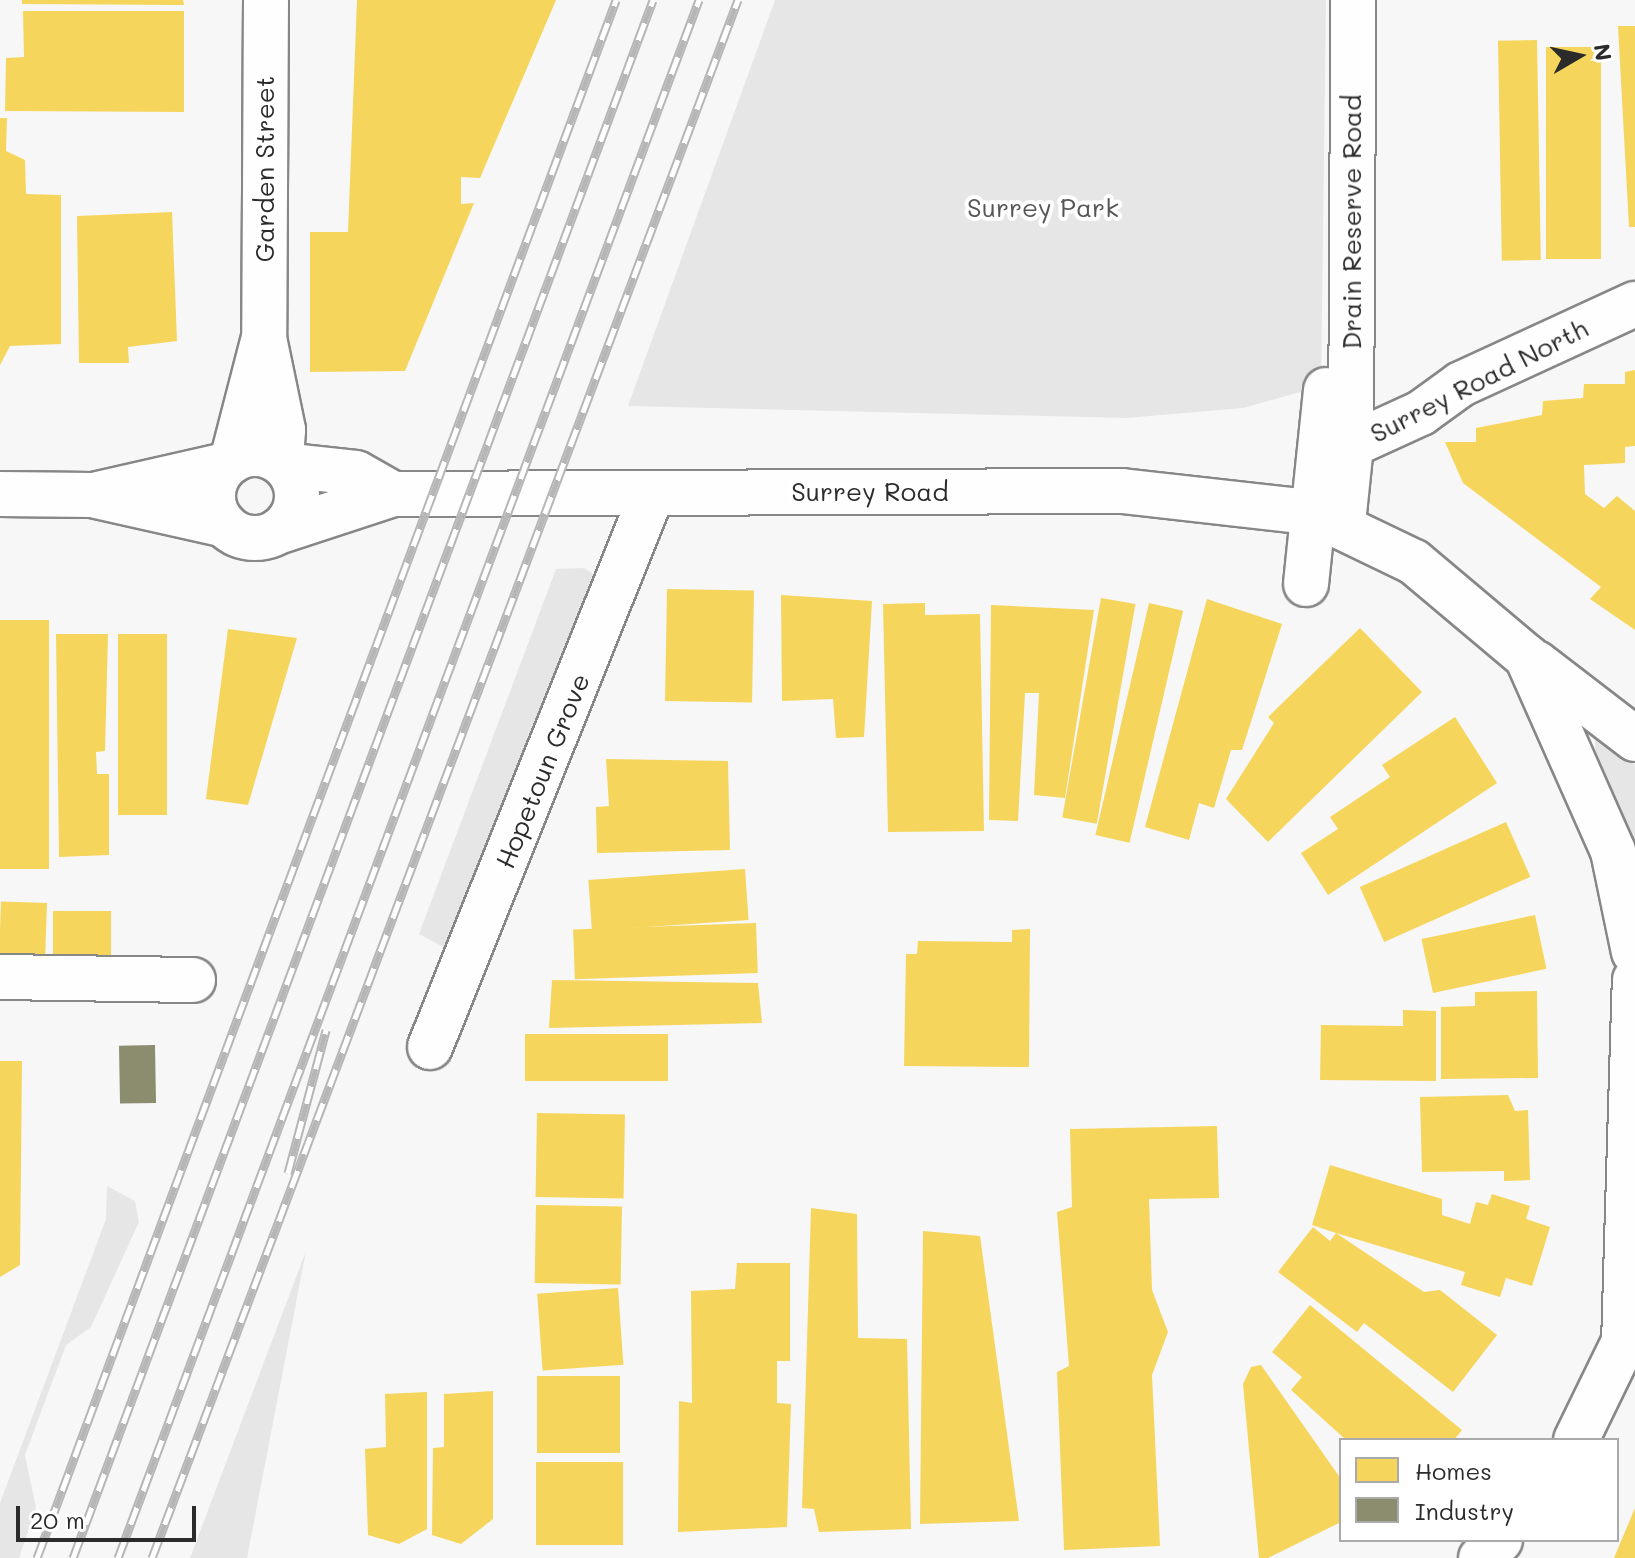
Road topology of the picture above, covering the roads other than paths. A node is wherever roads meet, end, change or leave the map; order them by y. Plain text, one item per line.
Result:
1 (266, 0) edge
2 (1353, 0) edge
3 (1635, 304) edge
4 (264, 338) junction
5 (1326, 390) dead end
6 (1351, 445) junction
7 (229, 463) junction
8 (282, 464) junction
9 (0, 494) edge
10 (393, 494) junction
11 (652, 494) junction
12 (92, 495) junction
13 (1326, 518) junction
14 (225, 525) junction
15 (277, 532) junction
16 (1306, 584) dead end
17 (1527, 657) junction
18 (1635, 739) edge
19 (1635, 941) edge
20 (1634, 952) edge
21 (1635, 962) edge
22 (0, 977) edge
23 (193, 980) dead end
24 (1635, 980) edge
25 (430, 1047) dead end
26 (1626, 1357) edge
27 (1577, 1438) edge
28 (1498, 1542) edge
29 (1481, 1558) edge

1 - 4 street, Garden Street
2 - 6 street, Drain Reserve Road
3 - 6 street, Surrey Road North
4 - 7 street, Garden Street
4 - 8 street, Garden Street
5 - 13 street
6 - 13 street, Surrey Road North
7 - 8 street
7 - 12 street
7 - 14 street
8 - 10 street, Surrey Road
8 - 15 street
9 - 12 street
10 - 11 street, Surrey Road
10 - 15 street, Surrey Road
11 - 13 street, Surrey Road
11 - 25 street, Hopetoun Grove
12 - 14 street
13 - 16 street
13 - 17 street
14 - 15 street
17 - 18 street
17 - 20 street
19 - 20 street
20 - 21 street
22 - 23 street
24 - 26 street
26 - 27 street
28 - 29 street

